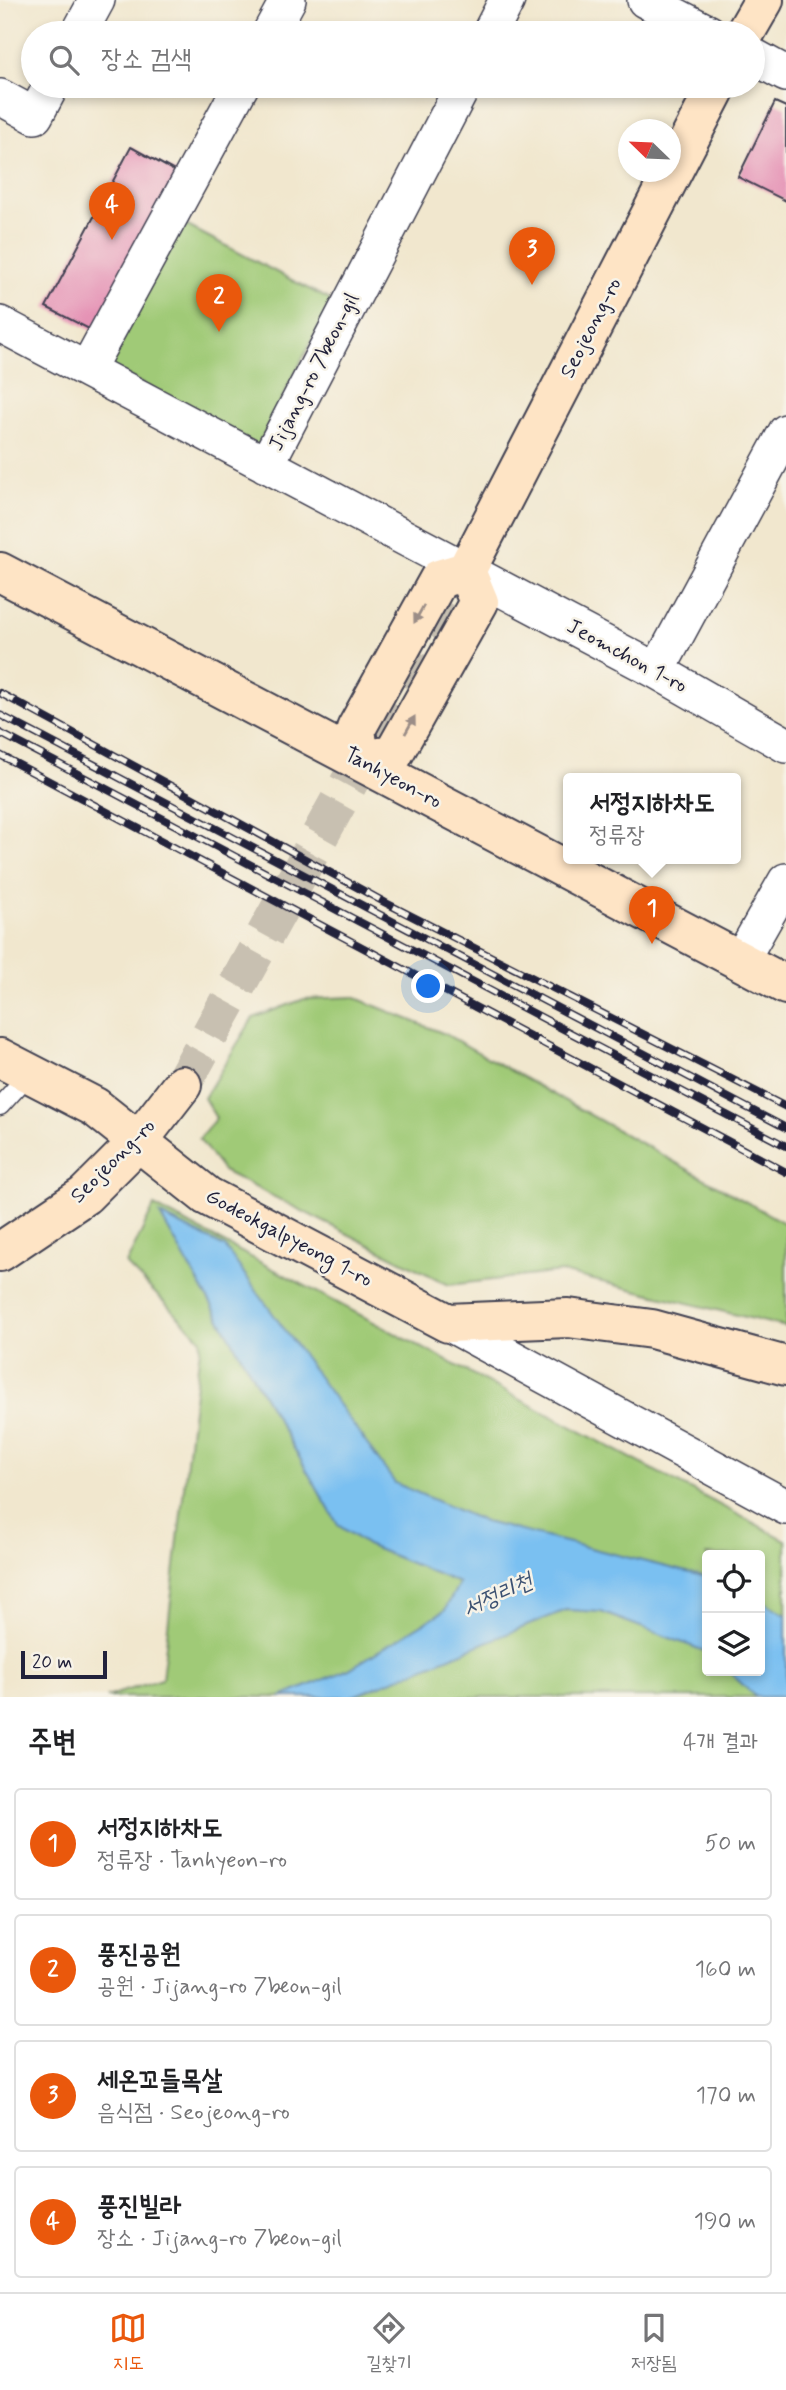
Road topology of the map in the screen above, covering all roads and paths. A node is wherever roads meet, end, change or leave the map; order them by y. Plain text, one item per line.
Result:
1 (97, 0) edge
2 (288, 0) edge
3 (507, 0) edge
4 (645, 0) edge
5 (764, 0) edge
6 (86, 21) edge
7 (277, 21) edge
8 (496, 21) edge
9 (686, 21) edge
10 (752, 21) edge
11 (765, 63) edge
12 (786, 74) edge
13 (0, 97) edge
14 (45, 98) edge
15 (234, 98) edge
16 (457, 98) edge
17 (711, 98) edge
18 (0, 324) edge
19 (87, 369) junction
20 (786, 432) edge
21 (266, 465) junction
22 (466, 571) junction
23 (0, 572) edge
24 (657, 671) junction
25 (786, 746) edge
26 (360, 760) junction
27 (786, 881) edge
28 (741, 960) junction
29 (786, 985) edge
30 (14, 1066) edge
31 (182, 1085) tunnel mouth
32 (0, 1106) edge
33 (137, 1143) junction
34 (0, 1252) edge
35 (448, 1323) junction
36 (786, 1366) edge
37 (786, 1507) edge

1 - 6 street
2 - 7 street
3 - 8 street
4 - 9 street
5 - 10 street
11 - 12 street
13 - 14 street
15 - 19 street
16 - 21 street, Jijang-ro 7beon-gil
17 - 22 street, Seojeong-ro
18 - 19 street, Jijang-ro 7beon-gil
19 - 21 street, Jijang-ro 7beon-gil
20 - 24 street
21 - 22 street, Jeomchon 1-ro
22 - 24 street, Jeomchon 1-ro
22 - 26 street
23 - 26 street, Tanhyeon-ro
24 - 25 street, Jeomchon 1-ro
26 - 28 street, Tanhyeon-ro
27 - 28 street
28 - 29 street, Tanhyeon-ro
30 - 32 lane
30 - 33 street, Godeokgalpyeong 1-ro
31 - 33 street, Seojeong-ro
33 - 34 street, Seojeong-ro
33 - 35 street, Godeokgalpyeong 1-ro
35 - 36 street
35 - 37 street

